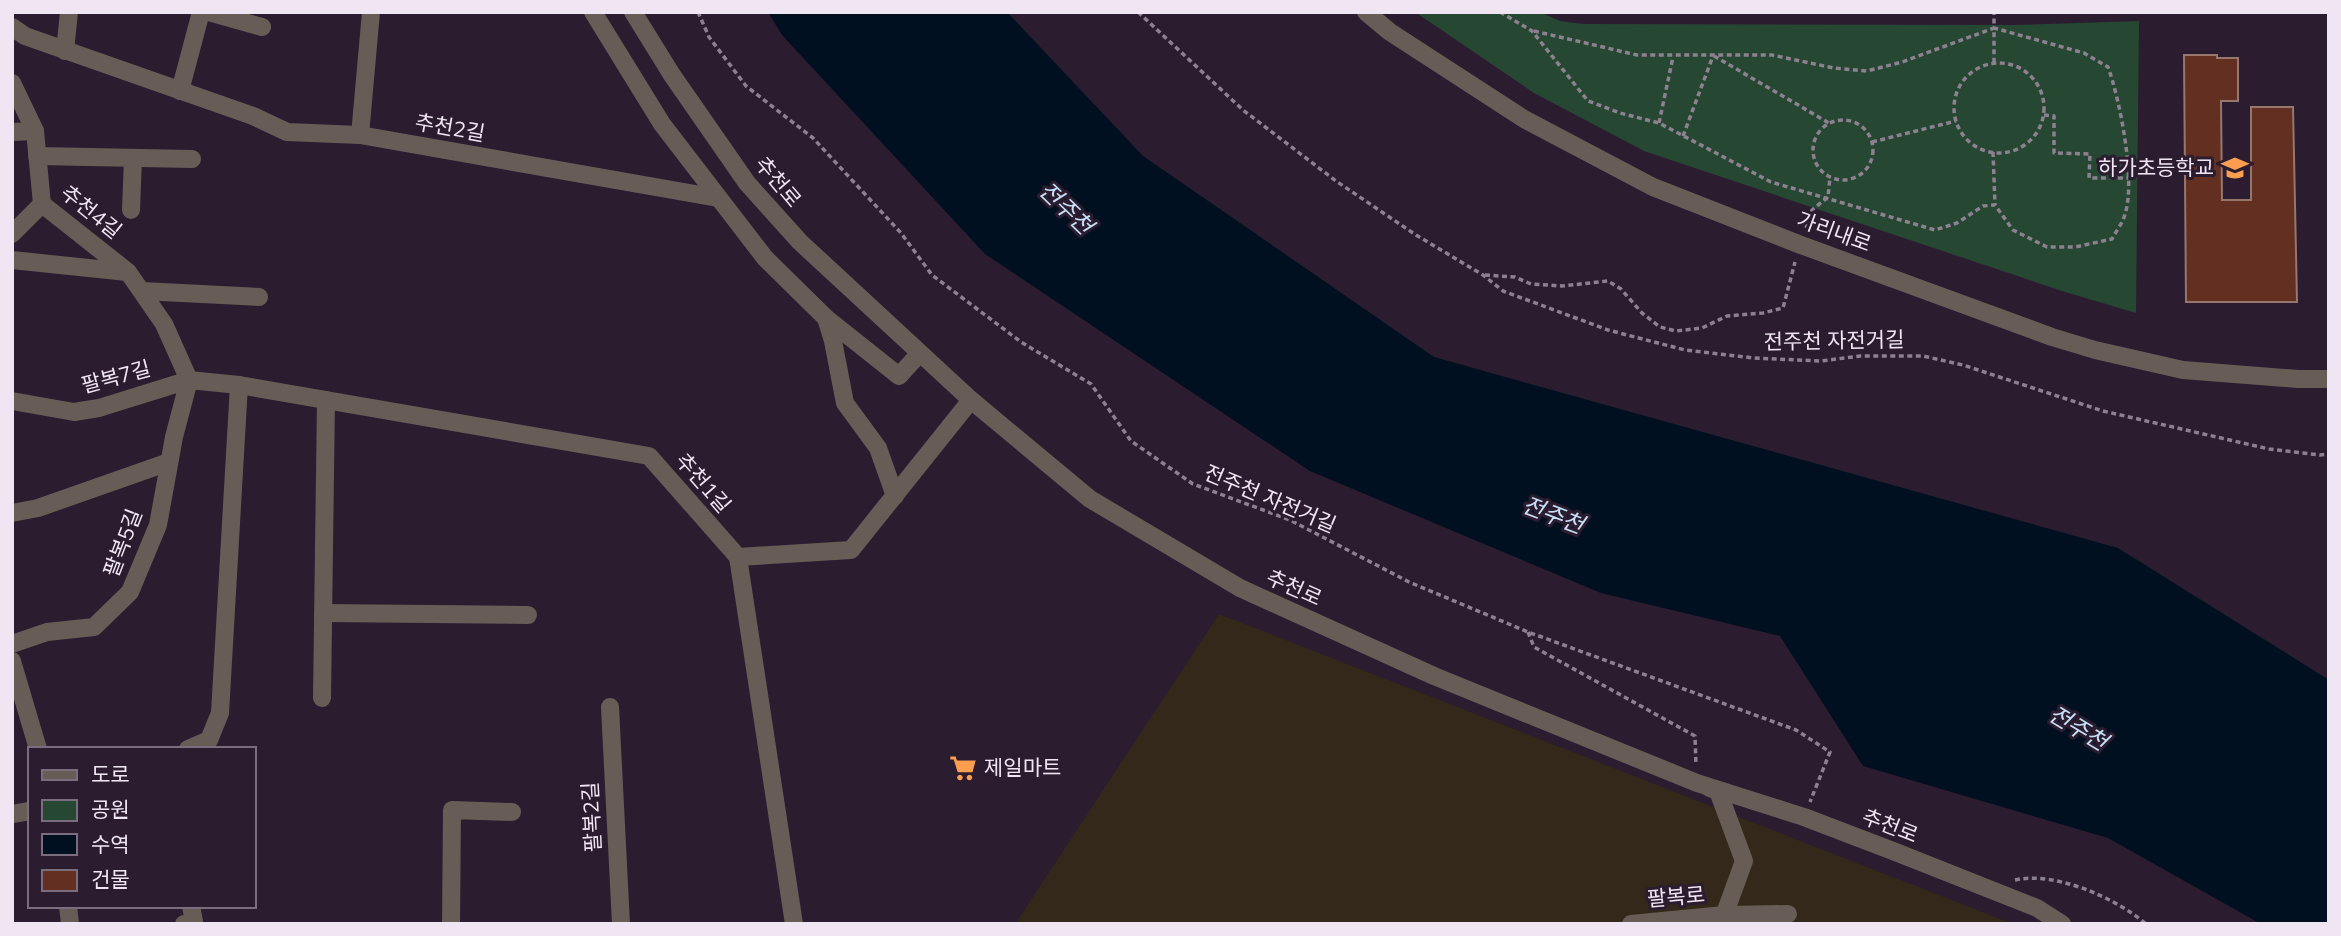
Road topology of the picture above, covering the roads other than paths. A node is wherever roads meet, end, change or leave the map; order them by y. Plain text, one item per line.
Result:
1 (69, 12) edge
2 (201, 12) edge
3 (209, 12) edge
4 (371, 12) edge
5 (593, 12) edge
6 (634, 12) edge
7 (1366, 12) edge
8 (12, 26) edge
9 (262, 27) dead end
10 (65, 51) junction
11 (12, 83) edge
12 (180, 91) junction
13 (35, 131) junction
14 (12, 132) edge
15 (360, 135) junction
16 (37, 156) junction
17 (134, 158) junction
18 (192, 159) dead end
19 (718, 198) junction
20 (42, 204) junction
21 (131, 210) dead end
22 (12, 234) edge
23 (12, 260) edge
24 (128, 272) junction
25 (142, 291) junction
26 (259, 297) dead end
27 (826, 318) junction
28 (919, 354) junction
29 (2329, 379) edge
30 (189, 380) junction
31 (239, 384) junction
32 (326, 400) junction
33 (971, 400) junction
34 (12, 401) edge
35 (169, 462) junction
36 (895, 496) junction
37 (12, 513) edge
38 (737, 557) junction
39 (323, 613) junction
40 (528, 615) dead end
41 (12, 645) edge
42 (12, 661) edge
43 (322, 698) dead end
44 (610, 707) dead end
45 (37, 747) edge
46 (193, 747) edge
47 (1697, 783) junction
48 (512, 812) dead end
49 (191, 908) edge
50 (1788, 914) dead end
51 (1722, 920) edge
52 (184, 924) edge
53 (451, 924) edge
54 (621, 924) edge
55 (794, 924) edge
56 (1631, 924) edge
57 (2062, 924) edge

1 - 10 street
2 - 12 street
3 - 9 street
4 - 15 street
5 - 19 street
6 - 28 street, 추천로
7 - 29 street, 가리내로
8 - 10 street, 추천2길
10 - 12 street, 추천2길
11 - 13 street, 추천4길
12 - 15 street, 추천2길
13 - 14 street
13 - 16 street, 추천4길
15 - 19 street, 추천2길
16 - 17 street, 추천4길
16 - 20 street, 추천4길
17 - 18 street, 추천4길
17 - 21 street, 추천4길
19 - 27 street
20 - 22 street
20 - 24 street, 추천4길
23 - 24 street
24 - 25 street, 추천4길
25 - 26 street
25 - 30 street, 추천4길
27 - 28 street
27 - 36 street
28 - 33 street, 추천로
30 - 31 street, 추천1길
30 - 34 street, 팔복7길
30 - 35 street, 팔복5길
31 - 32 street, 추천1길
31 - 46 street
32 - 38 street, 추천1길
32 - 39 street
33 - 36 street
33 - 47 street, 추천로
35 - 37 street, 팔복5길
35 - 41 street, 팔복5길
36 - 38 street
38 - 55 street
39 - 40 street
39 - 43 street
42 - 45 street
44 - 54 street, 팔복2길
47 - 51 street, 추천로
47 - 57 street, 추천로
48 - 53 street
49 - 52 street
50 - 51 street
51 - 56 street, 팔복로

